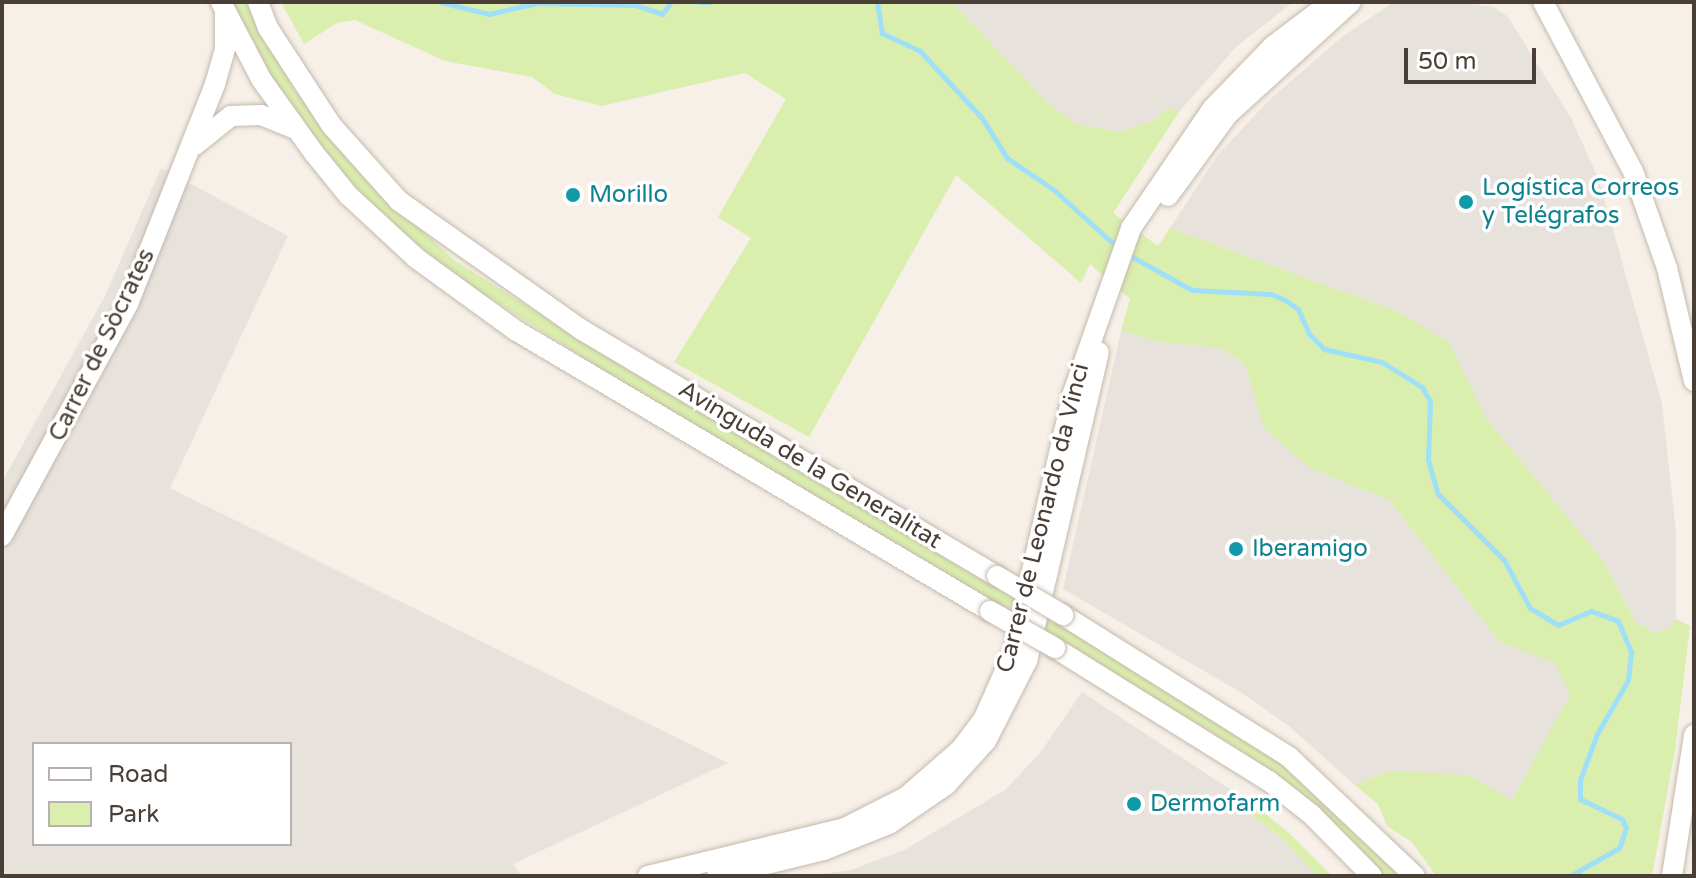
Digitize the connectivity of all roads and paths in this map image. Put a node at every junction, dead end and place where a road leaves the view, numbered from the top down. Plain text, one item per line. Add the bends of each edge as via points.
1 (258, 2) edge
2 (1331, 2) edge
3 (1351, 2) edge
4 (1543, 2) edge
5 (223, 8) edge
6 (297, 130) junction
7 (192, 148) junction
8 (1137, 232) junction
9 (1111, 292) junction
10 (1694, 381) edge
11 (2, 536) edge
12 (1694, 735) edge
13 (648, 876) edge
14 (717, 876) edge
15 (1372, 876) edge
16 (1415, 876) edge
17 (1672, 876) edge

1 - 16 street, Avinguda de la Generalitat, bridge via 268,28 332,126 399,201 582,330 1063,615 1289,757
2 - 8 street via 1273,46 1213,108
3 - 8 street via 1228,114
4 - 10 street via 1633,171 1672,283
5 - 6 street, Avinguda de la Generalitat via 261,79
5 - 7 street, Carrer de Sòcrates via 221,65
6 - 7 street, Carrer de Sòcrates via 261,115 231,116
6 - 15 street, Avinguda de la Generalitat, bridge via 376,223 515,330 1055,648 1269,781 1311,814
7 - 11 street, Carrer de Sòcrates via 115,330
8 - 9 street, Carrer de Leonardo da Vinci
9 - 13 street, Carrer de Leonardo da Vinci via 1073,393 1013,653 984,718 961,749 906,797 845,828
9 - 14 street, Carrer de Leonardo da Vinci via 1027,661 986,741 946,785 889,824 824,850
12 - 17 street

